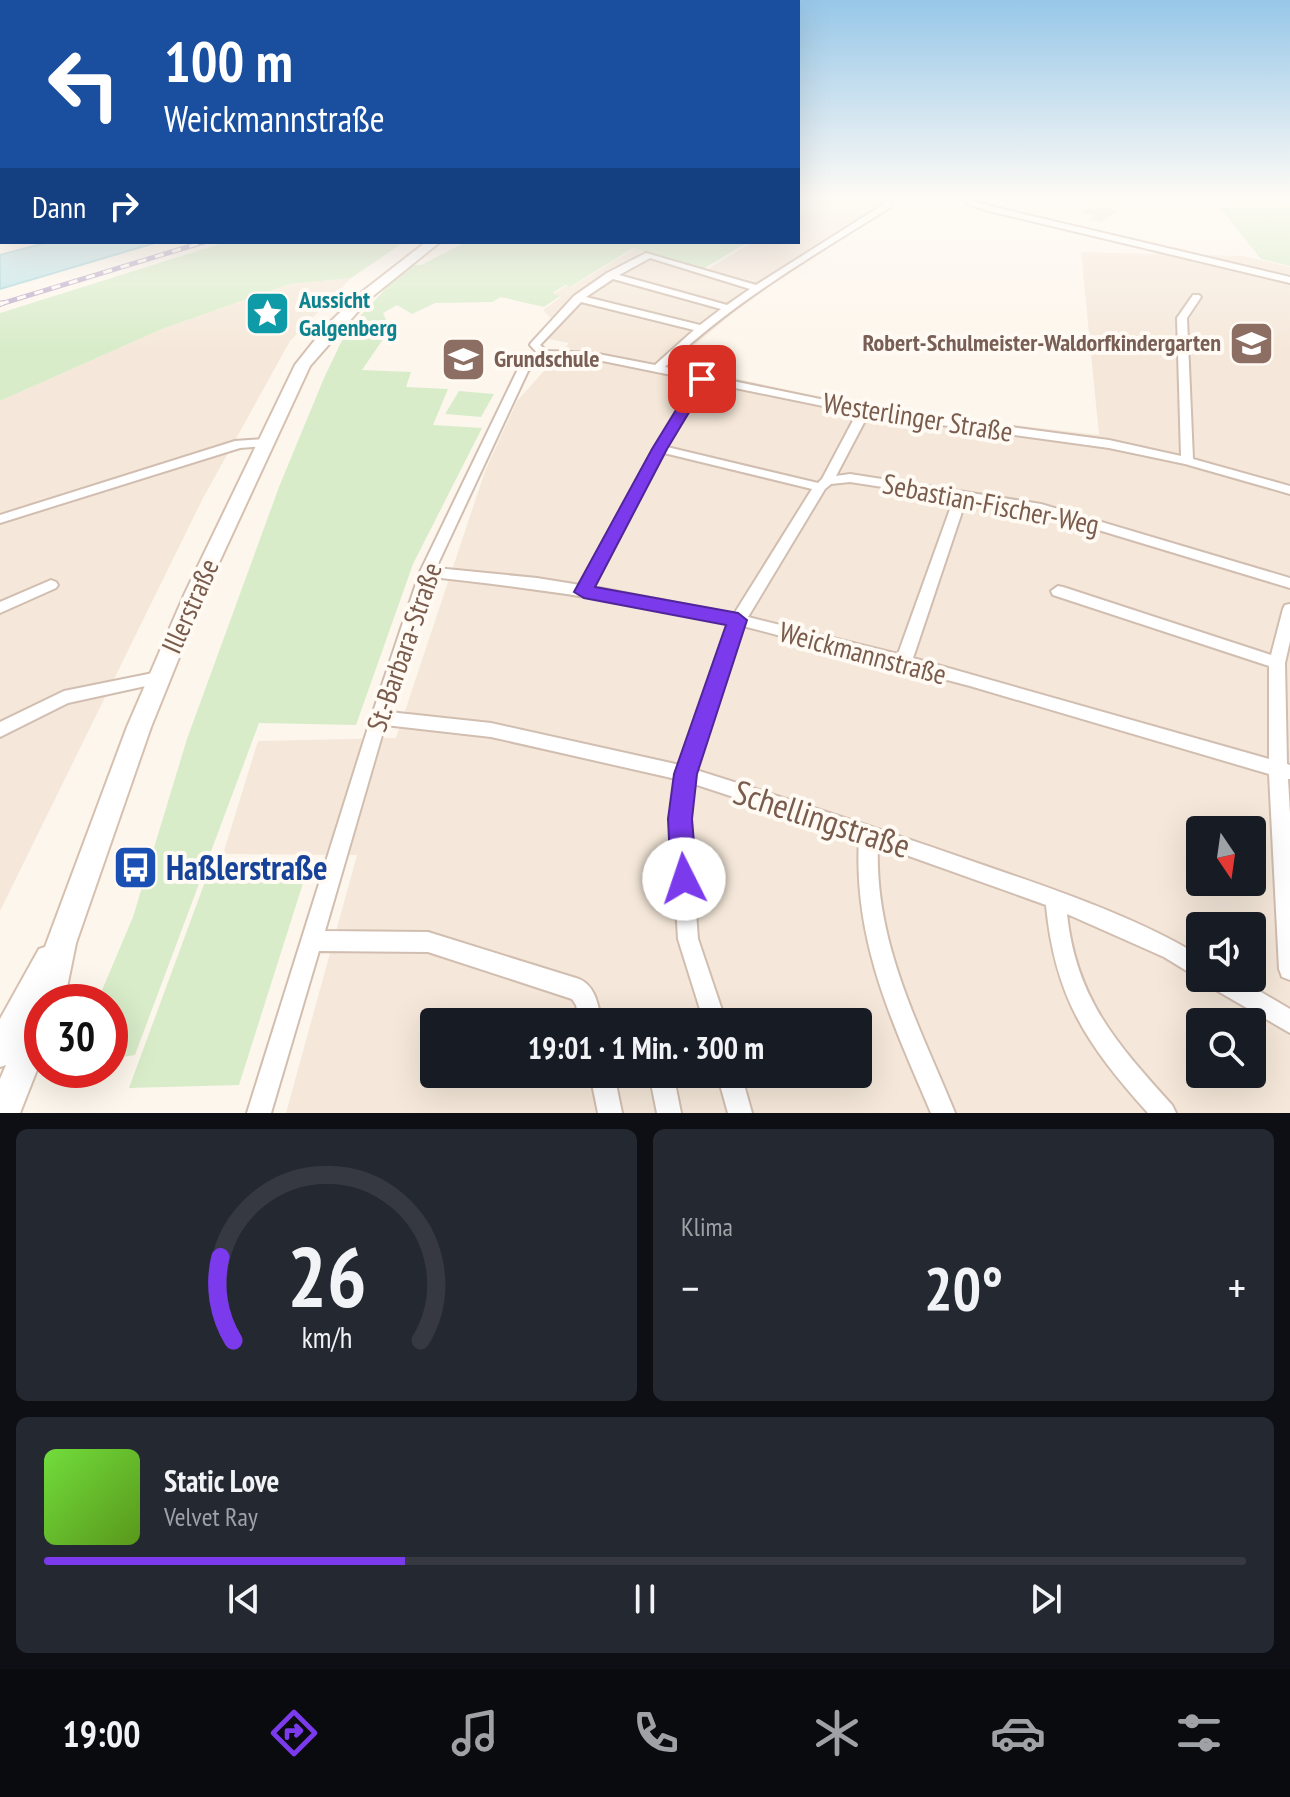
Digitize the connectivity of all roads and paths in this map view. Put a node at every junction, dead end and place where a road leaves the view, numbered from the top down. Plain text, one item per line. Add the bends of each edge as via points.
1 (414, 247) edge
2 (427, 247) edge
3 (822, 247) edge
4 (1151, 247) edge
5 (610, 275) junction
6 (1290, 280) edge
7 (757, 288) junction
8 (365, 293) junction
9 (1196, 297) dead end
10 (577, 298) junction
11 (729, 308) junction
12 (702, 329) junction
13 (545, 356) junction
14 (657, 369) junction
15 (702, 379) junction
16 (864, 411) junction
17 (264, 443) junction
18 (660, 449) junction
19 (1187, 461) junction
20 (824, 484) junction
21 (1290, 490) edge
22 (961, 496) junction
23 (0, 519) edge
24 (427, 572) junction
25 (1290, 583) edge
26 (51, 585) dead end
27 (1058, 591) dead end
28 (584, 592) junction
29 (0, 608) edge
30 (1290, 609) edge
31 (738, 620) junction
32 (903, 663) junction
33 (1277, 663) junction
34 (158, 678) junction
35 (379, 718) junction
36 (0, 730) edge
37 (1284, 770) edge
38 (686, 774) junction
39 (869, 833) junction
40 (1055, 899) junction
41 (310, 941) junction
42 (61, 943) junction
43 (1186, 959) edge
44 (1290, 969) edge
45 (52, 984) edge
46 (1240, 992) edge
47 (588, 1008) edge
48 (710, 1008) edge
49 (1290, 1022) edge
50 (0, 1051) edge
51 (24, 1061) edge
52 (605, 1088) edge
53 (664, 1088) edge
54 (733, 1088) edge
55 (3, 1113) edge
56 (259, 1113) edge
57 (610, 1113) edge
58 (669, 1113) edge
59 (740, 1113) edge
60 (943, 1113) edge
61 (1164, 1113) edge

1 - 8 main road, Illerstraße
2 - 8 main road, Illerstraße
3 - 7 street
4 - 6 street
5 - 7 street via 649,255
5 - 10 street
5 - 11 street
7 - 11 street
8 - 17 main road, Illerstraße via 303,365
9 - 19 street via 1182,318
10 - 12 street
10 - 13 street via 535,345
11 - 12 street
12 - 14 street
13 - 14 street, Westerlinger Straße via 593,356
13 - 24 street, St.-Barbara-Straße via 523,369
14 - 15 street, Westerlinger Straße
15 - 16 street, Westerlinger Straße
15 - 18 street
16 - 19 street, Westerlinger Straße via 1109,444
16 - 20 street
17 - 23 street via 239,444
17 - 34 main road, Illerstraße
18 - 20 street, Sebastian-Fischer-Weg
18 - 28 street
19 - 21 street, Westerlinger Straße
20 - 22 street, Sebastian-Fischer-Weg via 850,478
20 - 31 street
22 - 25 street, Sebastian-Fischer-Weg via 1084,519
22 - 32 street
24 - 28 street, Weickmannstraße
24 - 35 street, St.-Barbara-Straße
26 - 29 street
27 - 33 street
28 - 31 street, Weickmannstraße
30 - 33 street
31 - 32 street, Weickmannstraße
31 - 38 street
32 - 37 street, Weickmannstraße
33 - 37 street
34 - 36 street via 64,697
34 - 42 main road, Illerstraße
35 - 38 street, Schellingstraße via 491,730
35 - 41 street, St.-Barbara-Straße
37 - 44 street
38 - 39 street, Schellingstraße
38 - 48 street via 680,819 688,939
39 - 40 street, Schellingstraße
39 - 60 street via 865,864 874,938
40 - 43 street, Schellingstraße
40 - 61 street via 1061,949 1077,999 1117,1061
41 - 47 street via 428,942 579,990
41 - 56 street, St.-Barbara-Straße
42 - 45 main road, Illerstraße
42 - 50 main road, Illerstraße
46 - 49 street
51 - 55 main road
52 - 57 street
53 - 58 street
54 - 59 street

